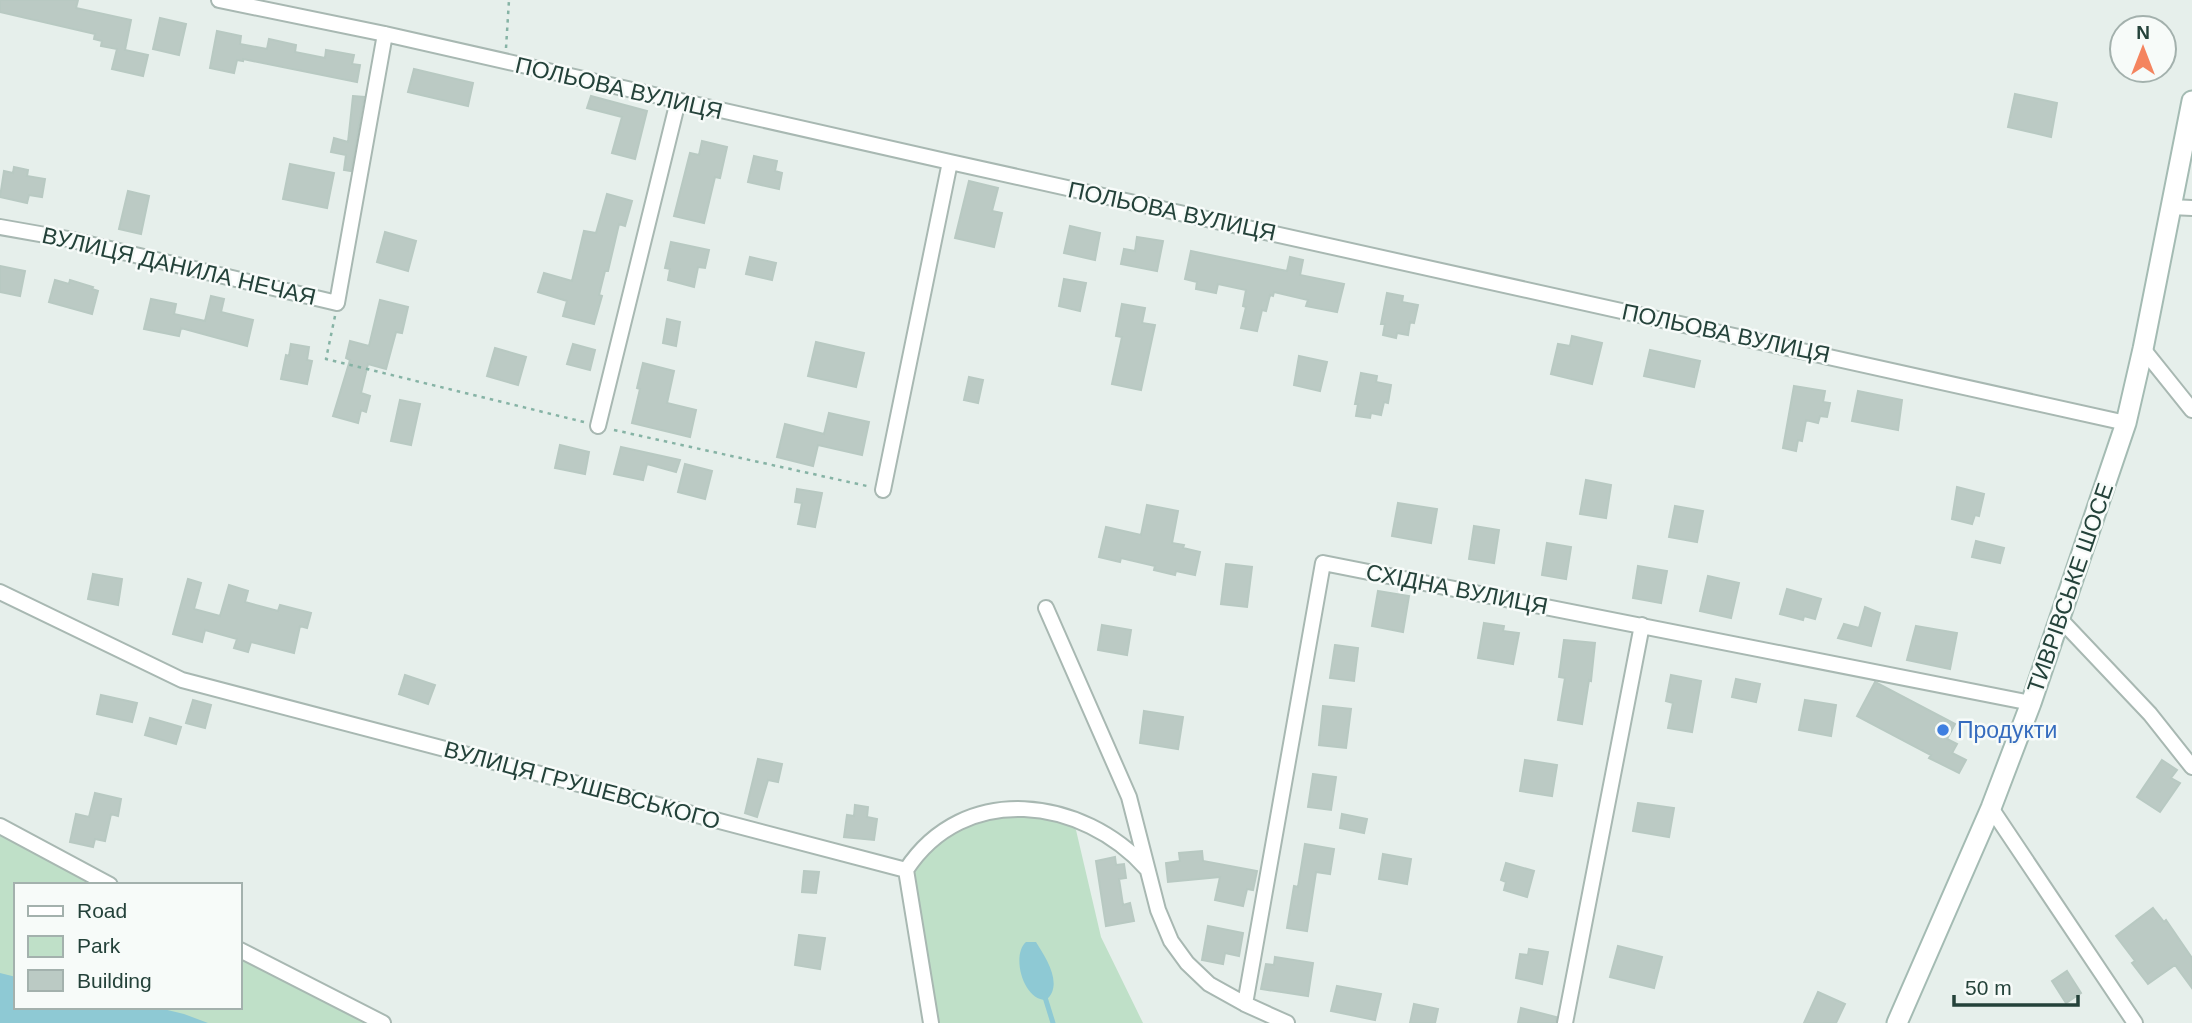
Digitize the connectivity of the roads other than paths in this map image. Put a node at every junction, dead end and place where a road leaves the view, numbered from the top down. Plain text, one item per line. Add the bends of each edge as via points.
1 (219, 0) edge
2 (385, 34) junction
3 (2192, 101) edge
4 (678, 102) junction
5 (950, 162) junction
6 (2171, 207) junction
7 (2192, 208) edge
8 (0, 227) edge
9 (2143, 349) junction
10 (2192, 410) edge
11 (2126, 423) junction
12 (598, 426) road end
13 (883, 490) road end
14 (0, 592) edge
15 (1046, 608) dead end
16 (2060, 619) junction
17 (1642, 625) junction
18 (2031, 703) junction
19 (2192, 767) edge
20 (1991, 807) junction
21 (0, 826) edge
22 (1147, 869) junction
23 (906, 870) junction
24 (106, 883) edge
25 (242, 951) edge
26 (1245, 1004) junction
27 (383, 1023) edge
28 (931, 1023) edge
29 (1287, 1023) edge
30 (1565, 1023) edge
31 (1897, 1023) edge
32 (2135, 1023) edge

1 - 2 street, ПОЛЬОВА ВУЛИЦЯ
2 - 4 street, ПОЛЬОВА ВУЛИЦЯ
2 - 8 street, ВУЛИЦЯ ДАНИЛА НЕЧАЯ via 337,303
3 - 6 main road, ТИВРІВСЬКЕ ШОСЕ
4 - 5 street, ПОЛЬОВА ВУЛИЦЯ
4 - 12 street
5 - 11 street, ПОЛЬОВА ВУЛИЦЯ
5 - 13 street
6 - 7 street
6 - 9 main road, ТИВРІВСЬКЕ ШОСЕ
9 - 10 street
9 - 11 main road, ТИВРІВСЬКЕ ШОСЕ
11 - 16 main road, ТИВРІВСЬКЕ ШОСЕ
14 - 23 street, ВУЛИЦЯ ГРУШЕВСЬКОГО via 182,680
15 - 22 street via 1129,797
16 - 18 main road, ТИВРІВСЬКЕ ШОСЕ
16 - 19 street via 2150,714
17 - 18 street, СХІДНА ВУЛИЦЯ
17 - 26 street, СХІДНА ВУЛИЦЯ via 1323,564
17 - 30 street
18 - 20 main road, ТИВРІВСЬКЕ ШОСЕ
20 - 31 main road, ТИВРІВСЬКЕ ШОСЕ
20 - 32 street
21 - 24 street
22 - 23 street via 1130,850 1088,824 1014,808 956,824 919,849
22 - 26 street via 1171,941 1209,984
23 - 28 street
25 - 27 street
26 - 29 street

